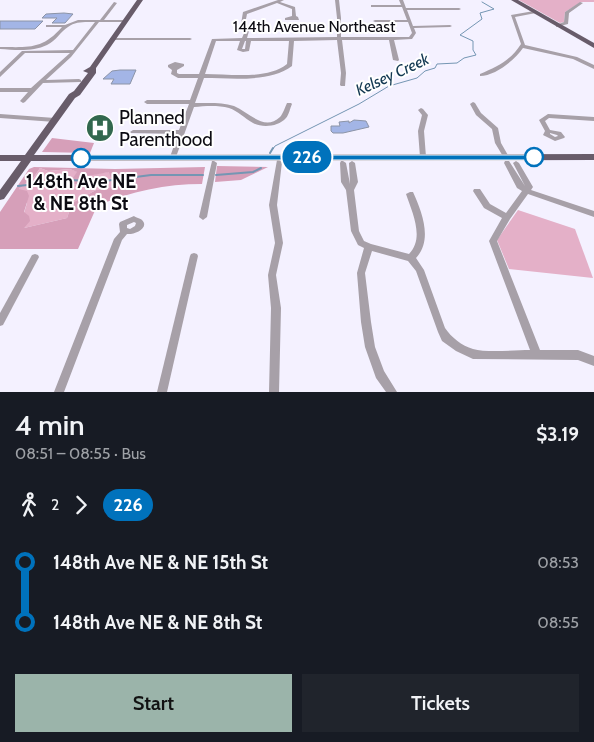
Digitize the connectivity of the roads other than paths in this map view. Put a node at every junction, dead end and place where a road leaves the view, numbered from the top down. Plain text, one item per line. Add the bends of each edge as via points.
1 (140, 0) edge
2 (337, 0) edge
3 (401, 0) edge
4 (514, 0) edge
5 (280, 1) edge
6 (115, 3) dead end
7 (581, 3) dead end
8 (372, 6) dead end
9 (404, 7) junction
10 (459, 9) dead end
11 (534, 12) junction
12 (294, 17) dead end
13 (99, 21) junction
14 (125, 21) junction
15 (375, 21) dead end
16 (409, 21) junction
17 (48, 26) dead end
18 (66, 26) junction
19 (450, 26) dead end
20 (558, 26) junction
21 (412, 27) junction
22 (112, 39) junction
23 (190, 39) dead end
24 (246, 39) junction
25 (292, 39) junction
26 (340, 39) junction
27 (390, 39) junction
28 (523, 46) junction
29 (594, 46) edge
30 (0, 48) edge
31 (74, 51) junction
32 (396, 60) dead end
33 (594, 67) edge
34 (92, 68) junction
35 (175, 69) dead end
36 (482, 75) dead end
37 (0, 76) edge
38 (202, 76) junction
39 (79, 81) junction
40 (44, 82) junction
41 (344, 85) dead end
42 (0, 90) edge
43 (32, 90) junction
44 (72, 96) junction
45 (23, 101) dead end
46 (147, 102) dead end
47 (192, 104) junction
48 (289, 104) dead end
49 (473, 104) dead end
50 (421, 110) dead end
51 (0, 116) edge
52 (594, 119) edge
53 (55, 120) junction
54 (548, 131) dead end
55 (133, 132) dead end
56 (182, 132) junction
57 (173, 157) junction
58 (0, 158) edge
59 (150, 158) junction
60 (594, 158) edge
61 (430, 159) junction
62 (25, 160) junction
63 (344, 161) junction
64 (510, 161) junction
65 (279, 162) junction
66 (214, 163) junction
67 (594, 163) edge
68 (0, 164) edge
69 (126, 164) junction
70 (478, 191) dead end
71 (527, 191) junction
72 (410, 194) dead end
73 (0, 197) edge
74 (594, 214) edge
75 (507, 216) junction
76 (203, 217) dead end
77 (125, 231) dead end
78 (369, 247) junction
79 (194, 256) dead end
80 (35, 257) dead end
81 (411, 258) junction
82 (0, 322) edge
83 (537, 355) junction
84 (594, 360) edge
85 (59, 392) edge
86 (162, 392) edge
87 (274, 392) edge
88 (392, 392) edge

1 - 14 main road
2 - 26 street
3 - 9 street
4 - 11 main road
5 - 12 street via 294,8
5 - 24 street via 245,14 242,21 247,28
6 - 13 street
7 - 20 street via 567,14 566,23
8 - 9 street
9 - 10 street
9 - 16 street
11 - 20 main road
11 - 28 street via 513,16
13 - 14 street
13 - 18 street via 76,21
13 - 31 street
14 - 22 main road
15 - 16 street
16 - 21 street
17 - 18 street
18 - 30 street via 54,41 45,45
19 - 21 street
20 - 29 main road
21 - 27 street, 144th Avenue Northeast via 413,36
22 - 23 street
22 - 34 main road
24 - 25 street, 144th Avenue Northeast
24 - 38 street, 144th Avenue Northeast via 214,40
25 - 26 street, 144th Avenue Northeast
25 - 38 street via 291,62 284,72 265,76
26 - 27 street, 144th Avenue Northeast
26 - 41 street
27 - 32 street
28 - 33 street via 581,60
28 - 36 street via 510,62
31 - 37 street via 22,53
31 - 40 street via 47,75
34 - 39 main road
34 - 44 main road via 79,91
35 - 38 street via 176,75
38 - 47 street
39 - 40 street
39 - 44 main road
40 - 43 street
42 - 43 street
43 - 45 street
44 - 53 main road
46 - 47 street
47 - 48 street via 232,107 252,122 264,124 284,117
47 - 56 street
49 - 64 street via 478,114 495,128 498,144
50 - 61 street via 425,115 421,131
51 - 53 street
52 - 54 street via 546,117 542,122
53 - 62 main road
55 - 56 street
56 - 57 street
57 - 59 main road
57 - 63 main road
58 - 62 main road
59 - 62 main road
59 - 69 main road via 126,160 123,162
60 - 64 main road
61 - 63 main road
61 - 64 main road
61 - 64 main road via 456,160 454,157
62 - 68 main road
62 - 69 main road
62 - 73 main road
63 - 65 main road
63 - 78 street via 345,182 350,190 358,238
64 - 67 main road
64 - 71 street via 520,186
65 - 66 main road
65 - 87 street via 272,205 279,243 272,275 276,308
66 - 69 main road
66 - 76 street
70 - 75 street via 487,206
71 - 74 street
71 - 75 street
72 - 81 street via 421,240 420,248
75 - 83 street via 493,241
77 - 85 street via 118,238
78 - 81 street
78 - 88 street via 361,273 366,322 380,374
79 - 86 street
80 - 82 street
81 - 83 street via 420,270 446,338 473,354
83 - 84 street via 578,356

